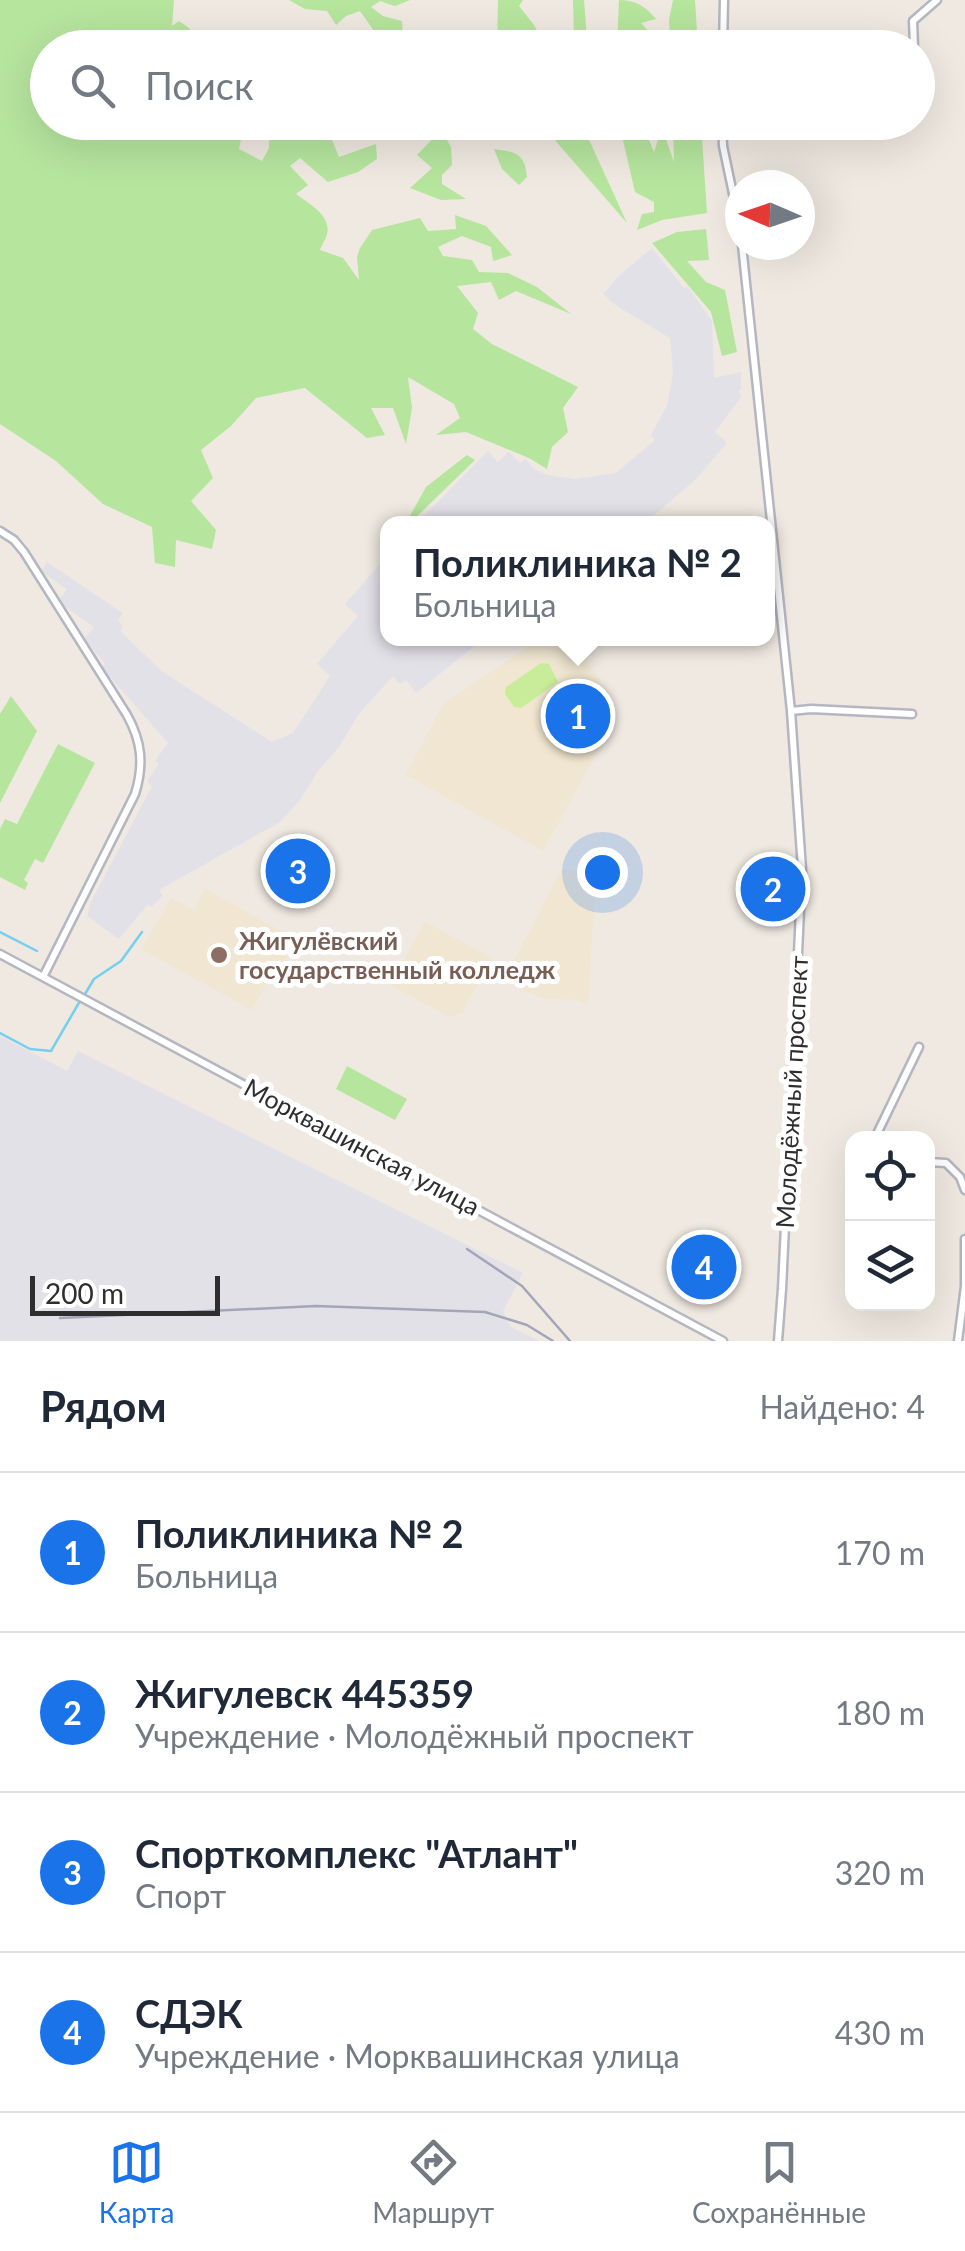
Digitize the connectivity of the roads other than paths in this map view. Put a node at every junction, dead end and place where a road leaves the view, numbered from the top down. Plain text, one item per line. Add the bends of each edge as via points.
1 (724, 0) edge
2 (936, 0) edge
3 (723, 30) edge
4 (913, 30) edge
5 (724, 140) edge
6 (729, 170) edge
7 (744, 260) edge
8 (770, 516) edge
9 (0, 531) edge
10 (775, 565) edge
11 (790, 710) junction
12 (912, 714) dead end
13 (0, 954) edge
14 (43, 977) junction
15 (919, 1048) dead end
16 (878, 1131) edge
17 (935, 1162) edge
18 (965, 1190) edge
19 (965, 1238) edge
20 (723, 1341) edge
21 (778, 1341) edge
22 (958, 1341) edge

1 - 3 street
2 - 4 street via 912,21
5 - 6 street
7 - 8 street, Молодёжный проспект
9 - 14 street via 24,552 136,730 142,754 135,794
10 - 11 street, Молодёжный проспект
11 - 12 street
11 - 21 street, Молодёжный проспект via 803,884
13 - 14 street, Морквашинская улица
14 - 20 street, Морквашинская улица
15 - 16 street
17 - 18 street via 946,1162
19 - 22 street

